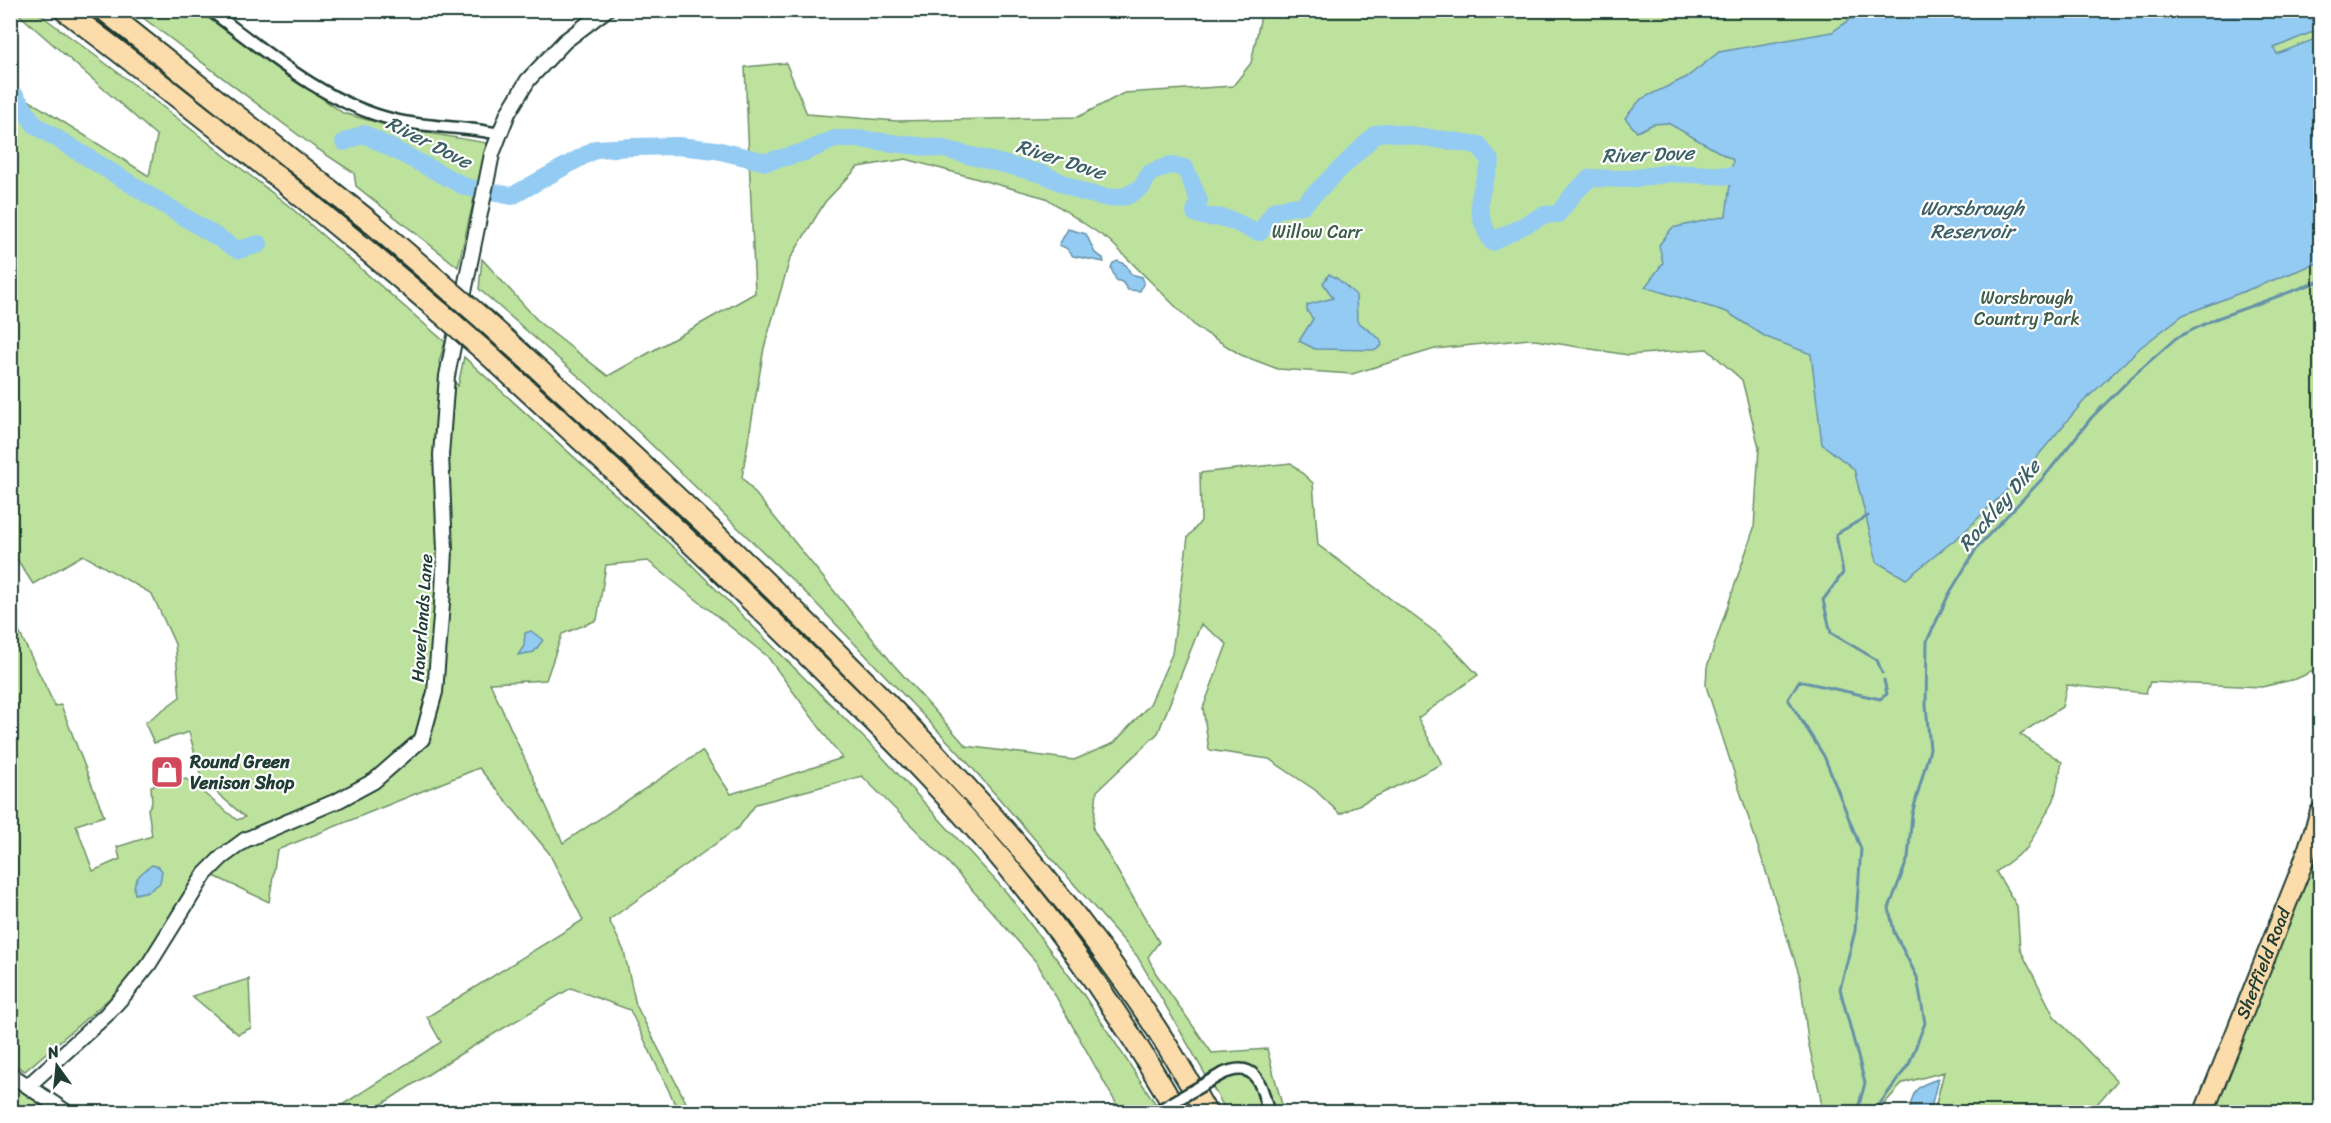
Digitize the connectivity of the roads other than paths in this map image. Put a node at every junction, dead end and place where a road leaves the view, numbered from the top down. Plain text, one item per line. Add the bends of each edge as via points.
1 (64, 10) edge
2 (104, 10) edge
3 (210, 10) edge
4 (606, 10) edge
5 (499, 134) junction
6 (2320, 812) edge
7 (10, 1074) edge
8 (28, 1086) junction
9 (66, 1113) edge
10 (1156, 1113) edge
11 (1178, 1113) edge
12 (1206, 1113) edge
13 (1268, 1113) edge
14 (2204, 1113) edge

1 - 11 highway, bridge via 173,93 441,313 732,583 872,720 1008,867 1066,940
2 - 12 highway, bridge via 364,218 483,319 764,580 887,703 1043,873 1116,969
3 - 5 street via 339,100 395,120
4 - 5 street, Haverlands Lane via 543,62 519,94
5 - 8 street, Haverlands Lane via 486,179 447,376 441,455 444,591 435,692 422,738 374,781 245,840 222,857 204,874 149,964 124,995
6 - 14 highway, Sheffield Road
7 - 8 street
8 - 9 street
10 - 13 street, bridge via 1235,1069 1253,1073 1260,1083

